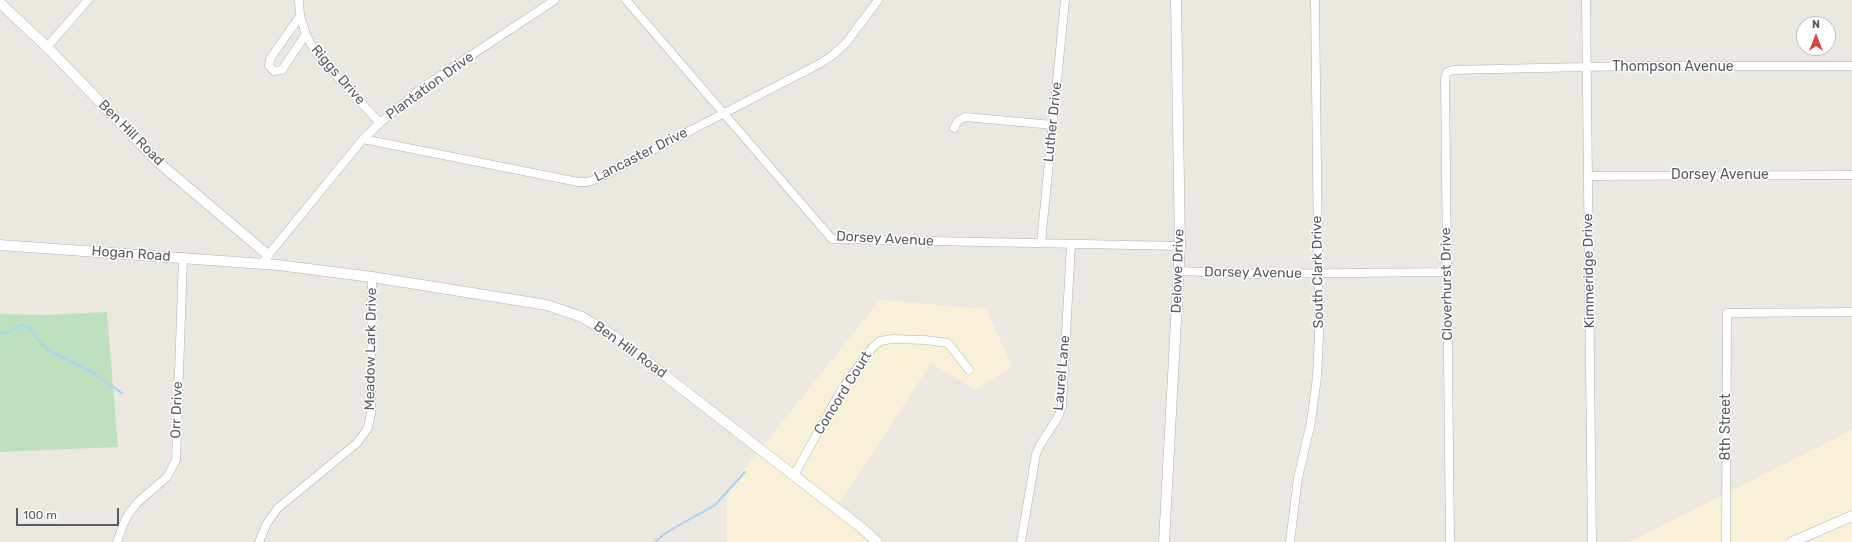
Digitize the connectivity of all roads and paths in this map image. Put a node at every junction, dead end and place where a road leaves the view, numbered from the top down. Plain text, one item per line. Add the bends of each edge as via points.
1 (88, 0) edge
2 (299, 0) edge
3 (555, 0) edge
4 (626, 0) edge
5 (878, 0) edge
6 (1065, 0) edge
7 (1176, 0) edge
8 (1315, 0) edge
9 (1586, 0) edge
10 (0, 3) edge
11 (300, 16) junction
12 (306, 34) junction
13 (47, 47) junction
14 (1852, 66) edge
15 (1586, 67) junction
16 (1493, 69) joint
17 (724, 113) junction
18 (380, 123) junction
19 (1053, 125) junction
20 (954, 128) dead end
21 (363, 139) junction
22 (1852, 175) edge
23 (1588, 176) junction
24 (1041, 244) junction
25 (1070, 244) junction
26 (0, 245) edge
27 (1180, 246) junction
28 (268, 255) junction
29 (182, 258) junction
30 (261, 264) junction
31 (1179, 271) junction
32 (1447, 272) junction
33 (1318, 274) junction
34 (372, 277) junction
35 (1852, 312) edge
36 (969, 370) dead end
37 (794, 475) junction
38 (1852, 516) edge
39 (118, 542) edge
40 (259, 542) edge
41 (877, 542) edge
42 (1021, 542) edge
43 (1164, 542) edge
44 (1290, 542) edge
45 (1450, 542) edge
46 (1592, 542) edge
47 (1726, 542) edge
48 (1792, 542) edge

1 - 13 street
2 - 11 street, Riggs Drive
3 - 18 street, Plantation Drive via 423,87
4 - 17 street, Dorsey Avenue
5 - 17 street, Lancaster Drive via 833,56
6 - 19 street, Luther Drive
7 - 27 street, Delowe Drive
8 - 33 street, South Clark Drive
9 - 15 street, Kimmeridge Drive
10 - 13 street, Ben Hill Road
11 - 12 street, Riggs Drive
11 - 12 street via 270,59 269,66 274,71 282,70
12 - 18 street, Riggs Drive via 320,58
13 - 28 street, Ben Hill Road via 158,162
14 - 15 street, Thompson Avenue
15 - 16 street, Thompson Avenue
15 - 23 street, Kimmeridge Drive
16 - 32 street, Cloverhurst Drive via 1453,70 1448,72 1445,78
17 - 21 street, Lancaster Drive via 588,182
17 - 24 street, Dorsey Avenue via 832,239
18 - 21 street, Plantation Drive
19 - 20 street via 965,117 958,120
19 - 24 street, Luther Drive
21 - 28 street, Plantation Drive
22 - 23 street, Dorsey Avenue
23 - 46 street, Kimmeridge Drive
24 - 25 street, Dorsey Avenue
25 - 27 street, Dorsey Avenue
25 - 42 street, Laurel Lane via 1062,406 1036,454
26 - 29 street, Hogan Road
27 - 31 street, Delowe Drive
28 - 30 street, Plantation Drive
29 - 30 street, Hogan Road
29 - 39 street, Orr Drive via 176,460 167,477 129,513 122,525
30 - 34 street, Ben Hill Road
31 - 33 street, Dorsey Avenue
31 - 43 street, Delowe Drive
32 - 33 street, Dorsey Avenue
32 - 45 street, Cloverhurst Drive
33 - 44 street, South Clark Drive via 1319,336 1316,377
34 - 37 street, Ben Hill Road via 547,305 582,317 614,336
34 - 40 street, Meadow Lark Drive via 371,413 368,428 357,443 278,508 267,523
35 - 47 street, 8th Street via 1727,313
36 - 37 street, Concord Court via 948,342 899,339 880,341 842,389
37 - 41 street, Ben Hill Road
38 - 48 street

